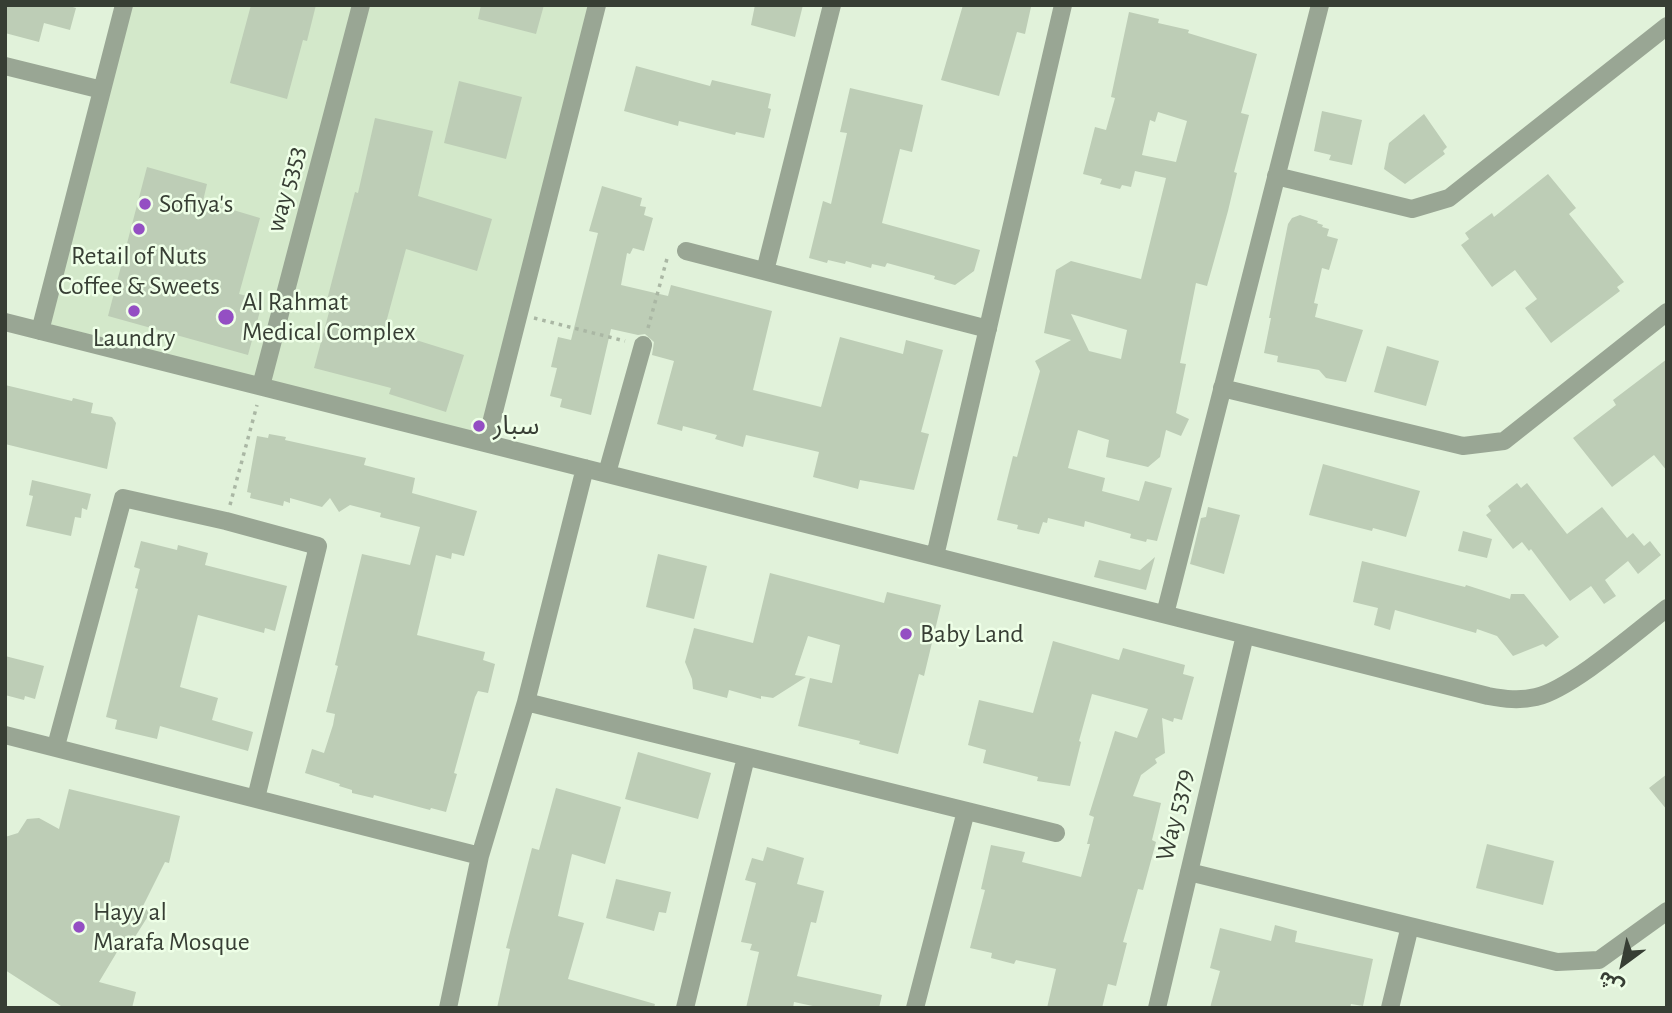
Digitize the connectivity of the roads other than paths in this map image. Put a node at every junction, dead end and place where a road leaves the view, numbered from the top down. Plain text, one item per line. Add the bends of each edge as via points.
1 (124, 5) edge
2 (361, 5) edge
3 (597, 5) edge
4 (832, 5) edge
5 (1063, 5) edge
6 (1320, 5) edge
7 (1667, 26) edge
8 (5, 65) edge
9 (102, 90) junction
10 (1276, 176) junction
11 (685, 251) road end
12 (765, 271) junction
13 (1667, 312) edge
14 (5, 322) edge
15 (988, 329) junction
16 (40, 331) junction
17 (643, 345) road end
18 (261, 386) junction
19 (1222, 388) junction
20 (486, 443) junction
21 (585, 468) junction
22 (607, 473) junction
23 (935, 556) junction
24 (1667, 608) edge
25 (1165, 614) junction
26 (1245, 635) junction
27 (526, 702) junction
28 (10, 736) edge
29 (56, 746) junction
30 (5, 754) edge
31 (746, 757) junction
32 (256, 798) junction
33 (966, 811) junction
34 (1056, 834) dead end
35 (480, 856) junction
36 (1189, 872) junction
37 (1667, 911) edge
38 (1410, 926) junction
39 (447, 1008) edge
40 (685, 1008) edge
41 (915, 1008) edge
42 (1157, 1008) edge
43 (1390, 1008) edge

1 - 9 street
2 - 18 street, way 5353
3 - 20 street
4 - 12 street
5 - 15 street
6 - 10 street
7 - 10 street via 1449,198 1412,209
8 - 9 street
9 - 16 street
10 - 19 street
11 - 12 street
12 - 15 street
13 - 19 street via 1504,441 1463,446
14 - 16 street
15 - 23 street
16 - 18 street
17 - 22 street
18 - 20 street
19 - 25 street
20 - 21 street
21 - 22 street
21 - 27 street
22 - 23 street
23 - 25 street
24 - 26 street via 1565,683 1539,696 1513,700
25 - 26 street
26 - 36 street, Way 5379
27 - 31 street
27 - 35 street
28 - 29 street
28 - 30 street
29 - 32 street
29 - 32 street via 123,498 226,521 318,546
31 - 33 street
31 - 40 street
32 - 35 street
33 - 34 street
33 - 41 street
35 - 39 street
36 - 38 street
36 - 42 street, Way 5379
37 - 38 street via 1599,960 1557,962
38 - 43 street

